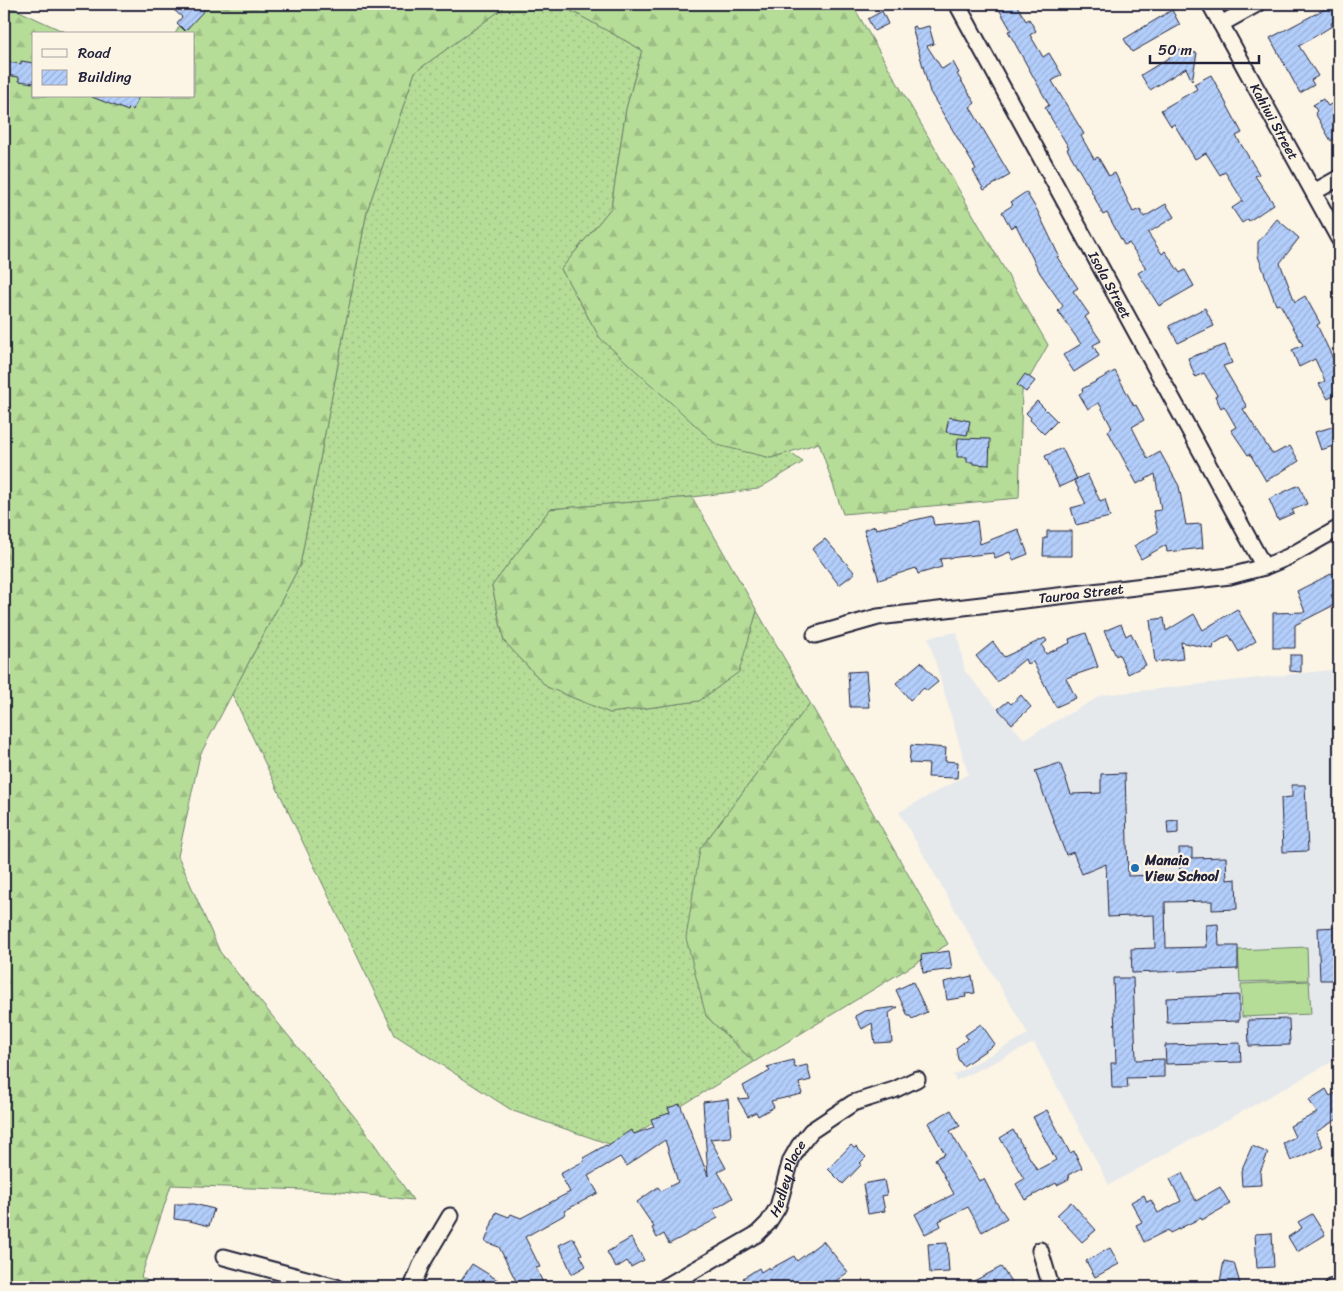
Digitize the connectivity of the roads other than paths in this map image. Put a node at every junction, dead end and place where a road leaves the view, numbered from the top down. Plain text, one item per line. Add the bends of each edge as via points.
1 (957, 4) edge
2 (1210, 4) edge
3 (1257, 4) edge
4 (1221, 24) junction
5 (1339, 178) edge
6 (1314, 192) junction
7 (1339, 240) edge
8 (1339, 528) edge
9 (1264, 567) junction
10 (816, 635) dead end
11 (917, 1078) dead end
12 (450, 1216) dead end
13 (1040, 1250) dead end
14 (224, 1257) dead end
15 (1339, 1284) edge
16 (336, 1287) edge
17 (412, 1287) edge
18 (665, 1287) edge
19 (1051, 1287) edge
20 (1333, 1287) edge

1 - 9 street, Isola Street
2 - 4 street, Kahiwi Street
3 - 4 street
4 - 6 street, Kahiwi Street
5 - 6 street
6 - 7 street, Kahiwi Street
8 - 9 street, Tauroa Street
9 - 10 street, Tauroa Street via 1230,576 878,617
11 - 18 street, Hedley Place via 894,1090 854,1103 811,1131 791,1160 778,1207 768,1223 757,1234
12 - 17 street
13 - 19 street
14 - 16 street
15 - 20 street

